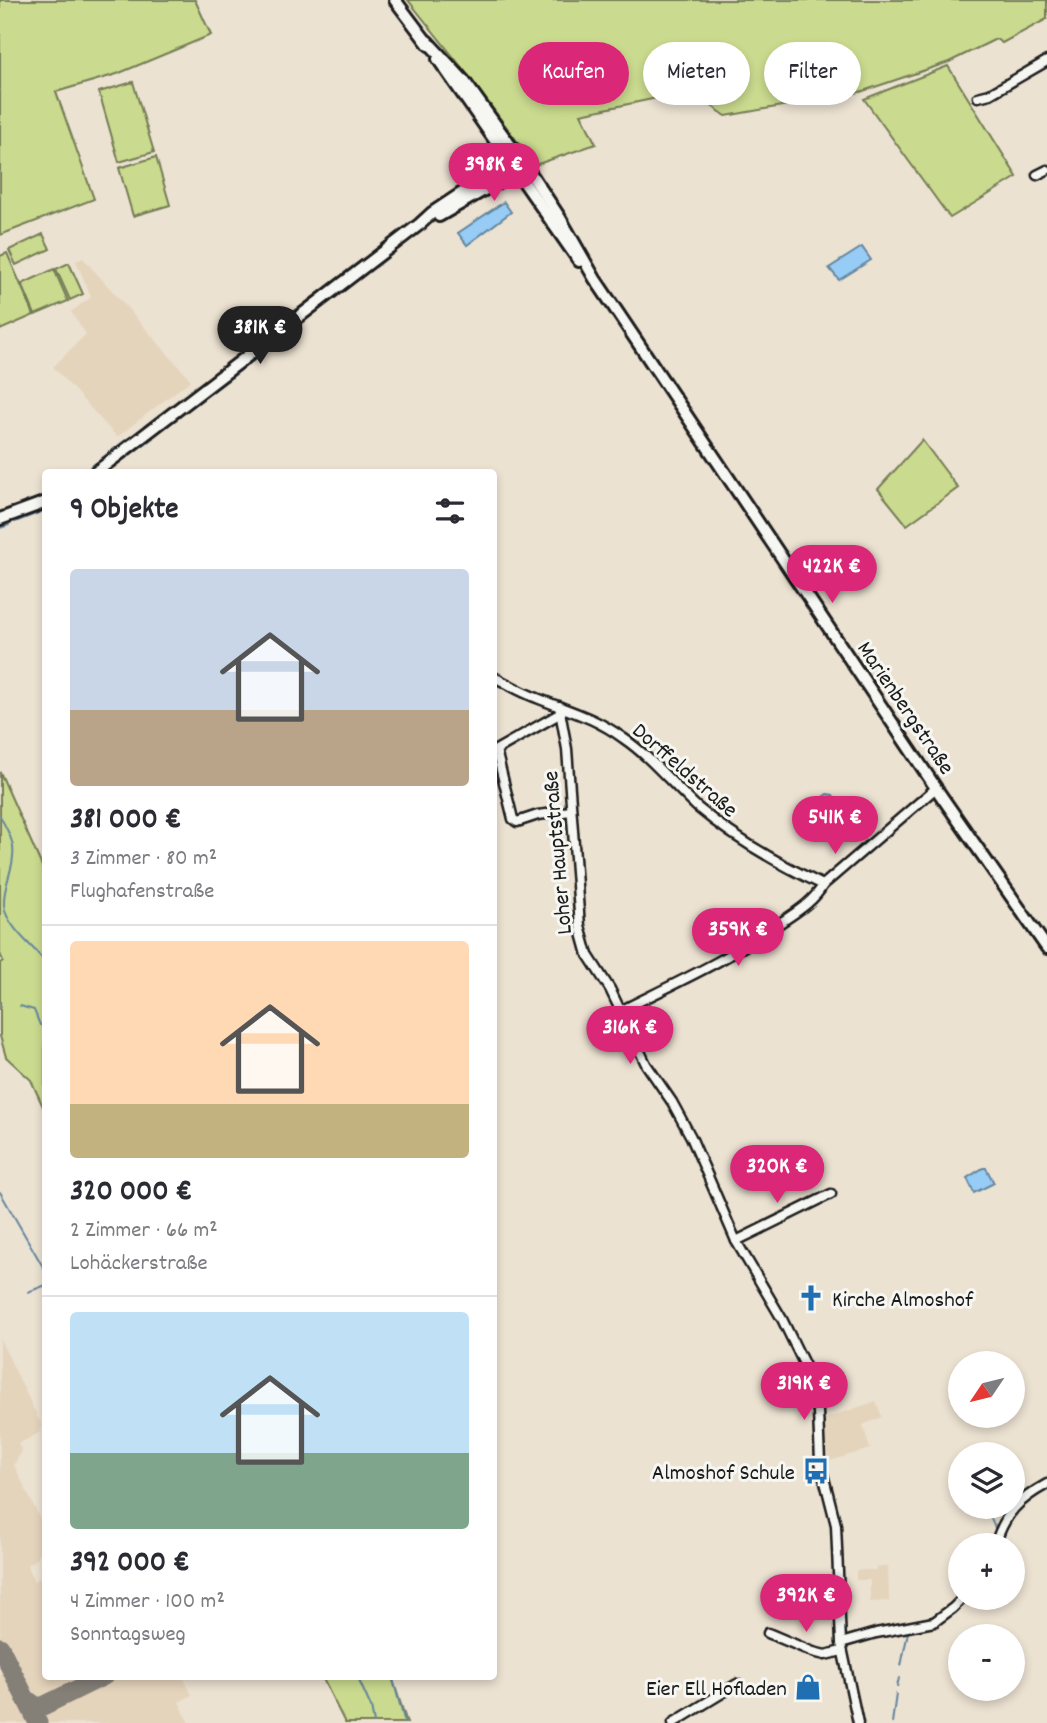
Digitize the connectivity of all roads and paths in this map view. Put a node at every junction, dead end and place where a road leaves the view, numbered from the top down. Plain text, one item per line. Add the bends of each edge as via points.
1 (395, 0) edge
2 (1047, 61) edge
3 (978, 97) dead end
4 (516, 164) junction
5 (1047, 170) edge
6 (1037, 175) dead end
7 (100, 469) edge
8 (42, 503) edge
9 (0, 519) edge
10 (497, 678) edge
11 (560, 710) junction
12 (497, 749) edge
13 (497, 754) edge
14 (936, 788) junction
15 (571, 811) junction
16 (823, 885) junction
17 (1047, 948) edge
18 (620, 1011) junction
19 (831, 1194) dead end
20 (736, 1241) junction
21 (1047, 1484) edge
22 (1000, 1533) edge
23 (950, 1610) edge
24 (768, 1633) dead end
25 (841, 1647) junction
26 (737, 1684) dead end
27 (673, 1723) edge
28 (858, 1723) edge

1 - 4 main road, Marienbergstraße
2 - 3 street
4 - 7 main road via 432,213
4 - 14 main road, Marienbergstraße
5 - 6 street
8 - 9 main road
10 - 11 street, Dorffeldstraße
11 - 12 street
11 - 15 street, Loher Hauptstraße
11 - 16 street, Dorffeldstraße via 599,722 732,834
13 - 15 street via 513,819 517,822
14 - 16 street
14 - 17 main road, Marienbergstraße
15 - 18 street, Loher Hauptstraße via 583,942
16 - 18 street via 809,902 736,954
18 - 20 street, Loher Hauptstraße via 691,1137
19 - 20 street
20 - 25 street, Loher Hauptstraße via 812,1380 820,1462 836,1525
21 - 22 street via 1027,1494 1011,1510
23 - 25 street via 934,1622 876,1633
24 - 25 street via 825,1655
25 - 28 street, Loher Hauptstraße
26 - 27 street

